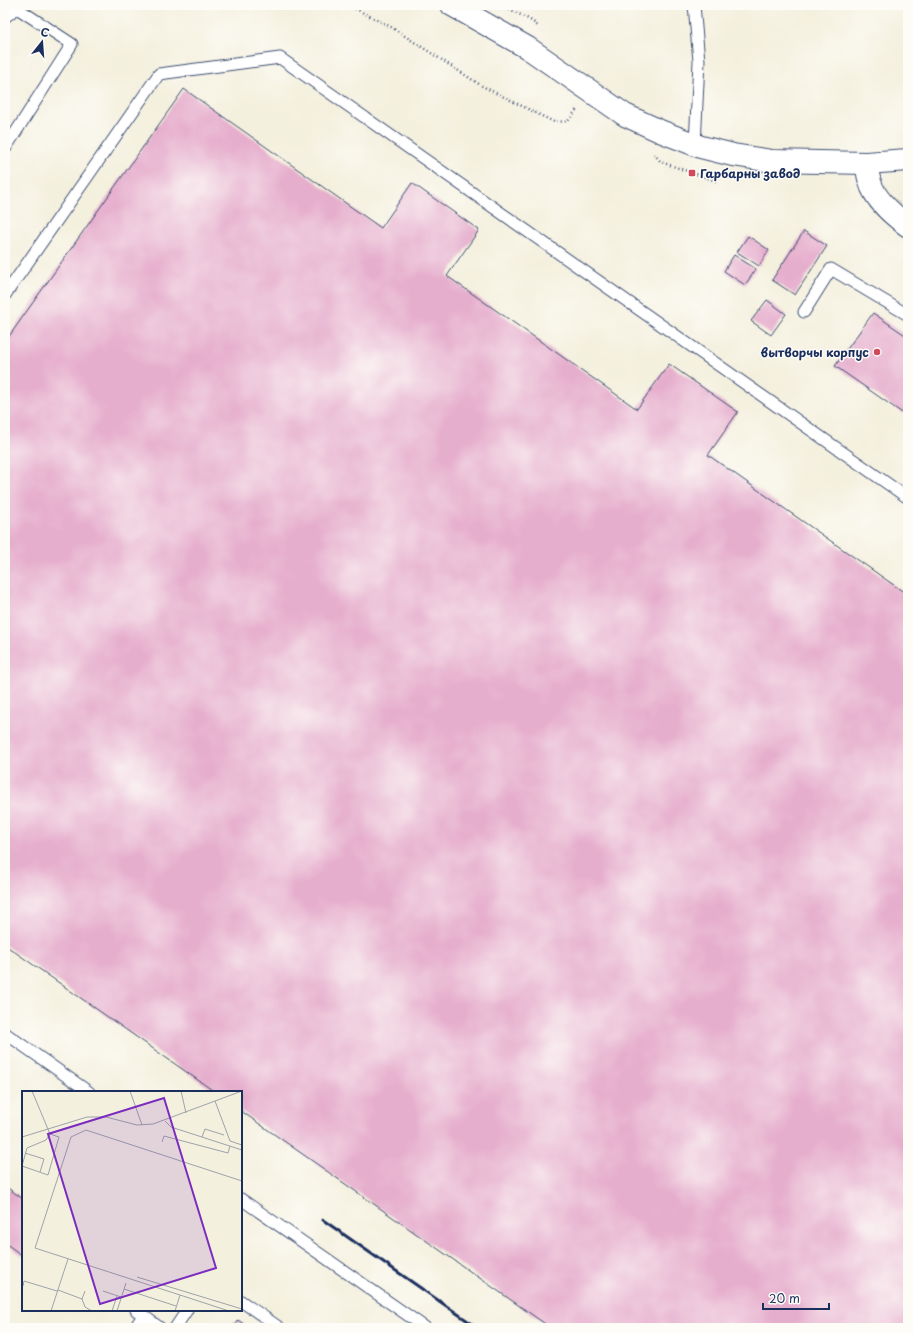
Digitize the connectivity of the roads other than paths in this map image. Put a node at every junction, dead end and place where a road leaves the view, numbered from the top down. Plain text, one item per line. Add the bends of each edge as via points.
1 (452, 5) edge
2 (694, 5) edge
3 (16, 7) edge
4 (5, 17) edge
5 (695, 145) junction
6 (5, 150) edge
7 (908, 160) edge
8 (866, 163) junction
9 (908, 226) edge
10 (5, 295) edge
11 (804, 312) dead end
12 (908, 314) edge
13 (908, 498) edge
14 (5, 1033) edge
15 (88, 1091) edge
16 (242, 1199) edge
17 (242, 1302) edge
18 (186, 1311) edge
19 (139, 1313) edge
20 (135, 1328) edge
21 (160, 1328) edge
22 (174, 1328) edge
23 (280, 1328) edge
24 (426, 1328) edge

1 - 5 street via 528,48 625,115
2 - 5 lane via 699,61
3 - 4 lane
3 - 6 lane via 72,44
5 - 8 street via 772,161
7 - 8 street
8 - 9 street via 870,183 879,200
10 - 13 lane via 159,74 280,58
11 - 12 lane via 831,269
14 - 15 lane
16 - 24 lane
17 - 23 lane
18 - 22 lane
19 - 20 lane
19 - 21 lane

